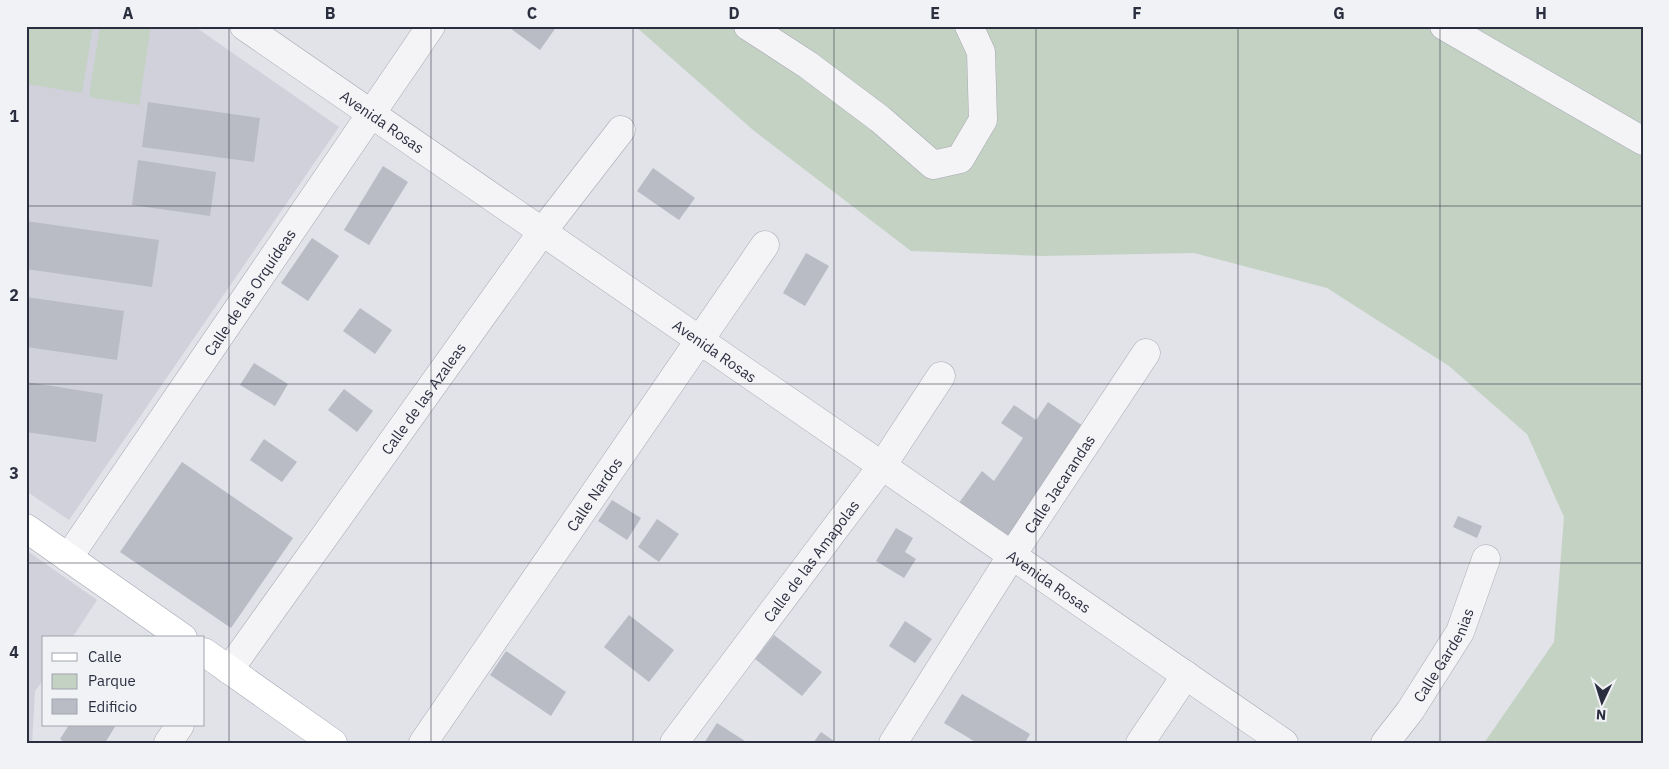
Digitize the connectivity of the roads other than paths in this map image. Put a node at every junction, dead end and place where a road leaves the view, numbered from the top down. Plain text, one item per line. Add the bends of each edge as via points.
1 (244, 26) edge
2 (431, 26) edge
3 (748, 26) edge
4 (970, 26) edge
5 (1444, 26) edge
6 (372, 114) junction
7 (620, 130) dead end
8 (1643, 141) edge
9 (542, 232) junction
10 (765, 245) dead end
11 (700, 340) junction
12 (1146, 353) dead end
13 (941, 376) dead end
14 (882, 466) junction
15 (26, 528) edge
16 (1012, 555) junction
17 (68, 558) junction
18 (1486, 559) dead end
19 (180, 636) edge
20 (205, 653) edge
21 (229, 670) junction
22 (1186, 675) junction
23 (179, 726) edge
24 (168, 743) edge
25 (333, 743) edge
26 (422, 743) edge
27 (674, 743) edge
28 (893, 743) edge
29 (1140, 743) edge
30 (1284, 743) edge
31 (1385, 743) edge

1 - 6 street, Avenida Rosas
2 - 6 street, Calle de las Orquídeas
3 - 4 street via 808,65 880,119 933,165 960,160 982,120 981,52
5 - 8 street
6 - 9 street, Avenida Rosas
6 - 17 street, Calle de las Orquídeas
7 - 9 street, Calle de las Azaleas
9 - 11 street, Avenida Rosas
9 - 21 street, Calle de las Azaleas
10 - 11 street, Calle Nardos
11 - 14 street, Avenida Rosas
11 - 26 street, Calle Nardos
12 - 16 street, Calle Jacarandas
13 - 14 street, Calle de las Amapolas
14 - 16 street, Avenida Rosas
14 - 27 street, Calle de las Amapolas
15 - 17 main road
16 - 22 street, Avenida Rosas
16 - 28 street, Calle Jacarandas
17 - 19 main road
18 - 31 street, Calle Gardenias via 1460,632 1410,711
20 - 21 main road
21 - 25 main road
22 - 29 street
22 - 30 street, Avenida Rosas
23 - 24 street

